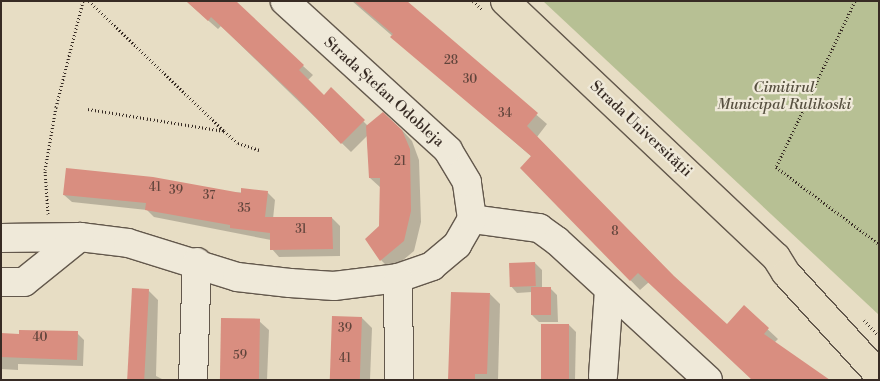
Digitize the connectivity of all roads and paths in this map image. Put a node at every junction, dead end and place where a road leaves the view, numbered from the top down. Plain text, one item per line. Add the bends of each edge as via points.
1 (83, 1) edge
2 (89, 1) edge
3 (285, 1) edge
4 (505, 1) edge
5 (855, 1) edge
6 (88, 109) dead end
7 (224, 131) junction
8 (260, 150) dead end
9 (472, 218) junction
10 (80, 237) junction
11 (1, 238) edge
12 (49, 238) junction
13 (879, 244) edge
14 (776, 257) junction
15 (197, 262) junction
16 (398, 278) junction
17 (1, 282) edge
18 (609, 291) junction
19 (879, 353) edge
20 (879, 375) edge
21 (603, 376) dead end
22 (193, 380) edge
23 (400, 380) edge
24 (708, 380) edge

1 - 12 path via 56,107 45,170
2 - 7 path
3 - 9 street, Strada Ștefan Odobleja via 448,150 467,182
4 - 14 main road, Strada Universității
5 - 13 path via 776,167
6 - 7 path
7 - 8 path via 238,143
9 - 16 street via 457,245 432,266
9 - 18 street via 539,228 558,240
10 - 12 street
10 - 15 street via 128,243
10 - 17 street via 24,282
11 - 12 street
14 - 19 main road, Strada Universității via 794,266 843,310
14 - 20 main road, Strada Universității via 786,273
15 - 16 street via 237,277 290,284 334,286
15 - 22 street
16 - 23 street
18 - 21 street
18 - 24 street

